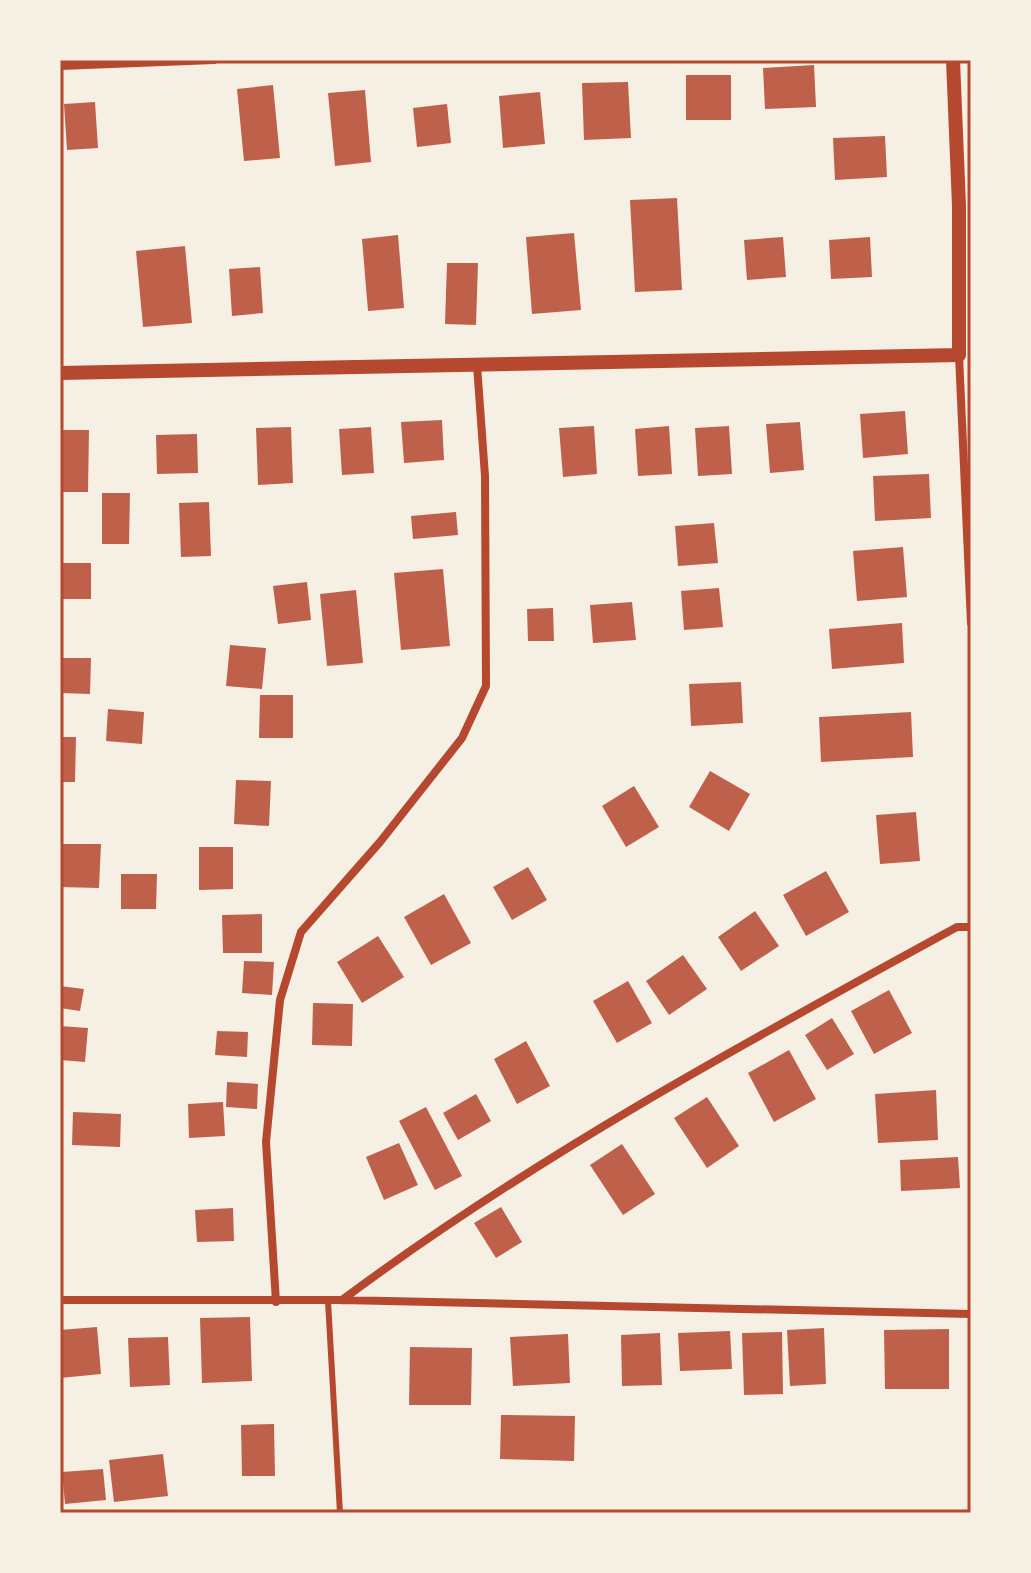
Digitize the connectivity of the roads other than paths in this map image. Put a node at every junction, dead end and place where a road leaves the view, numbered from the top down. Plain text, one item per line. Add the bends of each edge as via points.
1 (214, 60) edge
2 (953, 60) edge
3 (60, 66) edge
4 (959, 355) junction
5 (477, 365) junction
6 (60, 373) edge
7 (971, 623) edge
8 (971, 927) edge
9 (60, 1300) edge
10 (342, 1300) junction
11 (328, 1301) junction
12 (276, 1302) junction
13 (971, 1314) edge
14 (340, 1513) edge

1 - 3 street
2 - 4 street
4 - 5 street
4 - 7 street
5 - 6 street
5 - 12 street via 485,476 486,686 462,738 301,932 280,1000 266,1142
8 - 10 street via 957,927 701,1069 410,1249
9 - 12 street
10 - 11 street
10 - 13 street
11 - 12 street
11 - 14 lane

